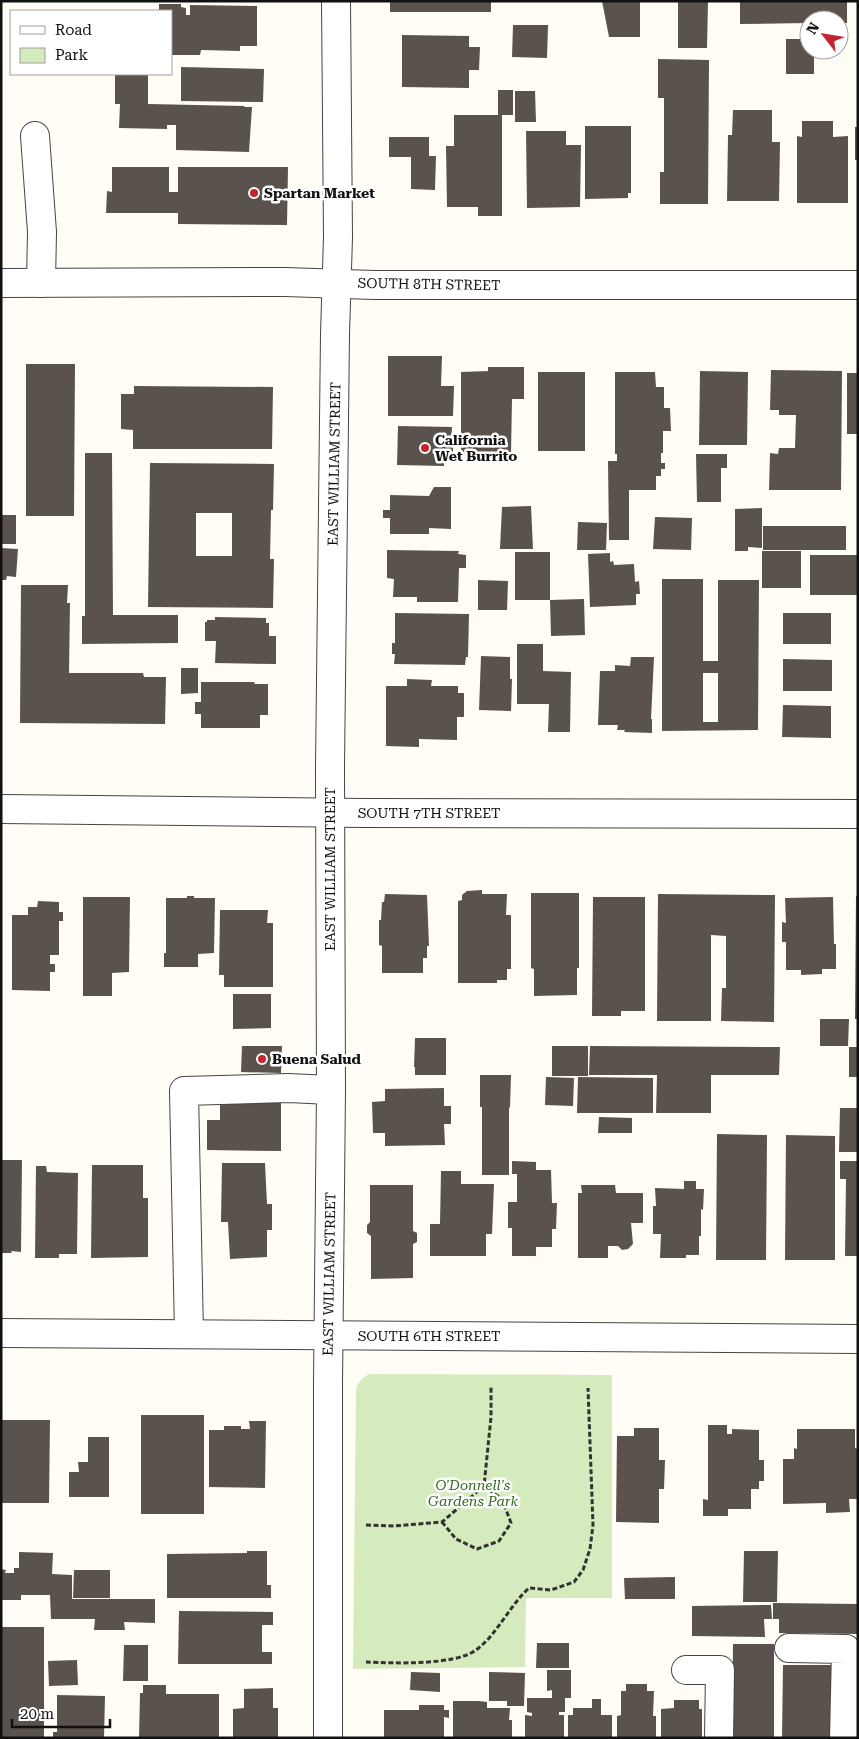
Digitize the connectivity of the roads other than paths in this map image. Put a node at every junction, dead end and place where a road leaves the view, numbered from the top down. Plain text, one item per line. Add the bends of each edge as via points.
1 (336, 1) edge
2 (35, 136) dead end
3 (337, 282) junction
4 (1, 283) edge
5 (40, 283) junction
6 (858, 285) edge
7 (1, 809) edge
8 (330, 812) junction
9 (858, 814) edge
10 (331, 1090) junction
11 (1, 1333) edge
12 (189, 1334) junction
13 (328, 1335) junction
14 (858, 1339) edge
15 (789, 1648) dead end
16 (686, 1670) dead end
17 (328, 1738) edge
18 (719, 1738) edge
19 (844, 1738) edge

1 - 3 street, EAST WILLIAM STREET
2 - 5 street via 42,232
3 - 5 street, SOUTH 8TH STREET
3 - 6 street, SOUTH 8TH STREET via 374,285
3 - 8 street, EAST WILLIAM STREET
4 - 5 street, SOUTH 8TH STREET
7 - 8 street, SOUTH 7TH STREET
8 - 9 street, SOUTH 7TH STREET
8 - 10 street, EAST WILLIAM STREET
10 - 12 street via 184,1091
10 - 13 street, EAST WILLIAM STREET
11 - 12 street, SOUTH 6TH STREET
12 - 13 street, SOUTH 6TH STREET
13 - 14 street, SOUTH 6TH STREET
13 - 17 street, EAST WILLIAM STREET
15 - 19 street via 846,1649
16 - 18 street via 720,1670

